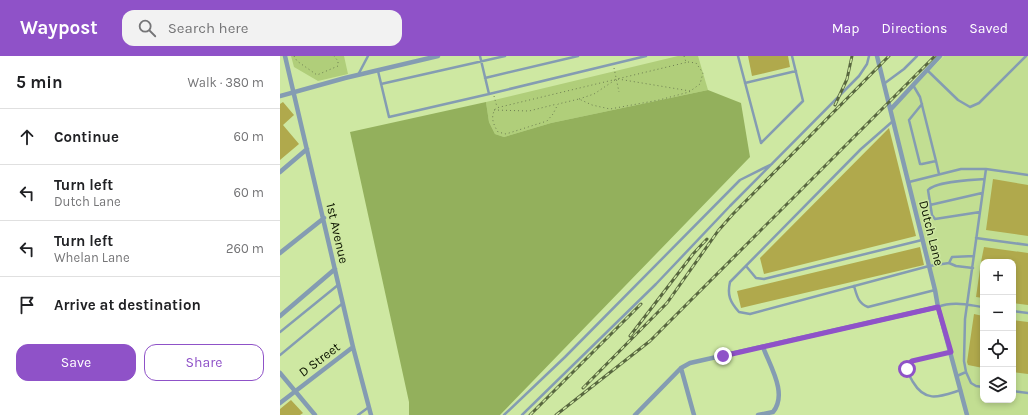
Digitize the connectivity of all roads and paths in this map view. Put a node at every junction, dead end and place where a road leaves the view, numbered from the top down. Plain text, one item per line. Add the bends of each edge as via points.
1 (285, 56) edge
2 (294, 56) edge
3 (334, 56) edge
4 (368, 56) edge
5 (421, 56) edge
6 (438, 56) edge
7 (480, 56) edge
8 (505, 56) edge
9 (578, 56) edge
10 (644, 56) edge
11 (684, 56) edge
12 (738, 56) edge
13 (792, 56) edge
14 (869, 56) edge
15 (877, 56) edge
16 (917, 56) edge
17 (940, 56) edge
18 (1026, 56) edge
19 (418, 61) junction
20 (481, 62) junction
21 (686, 62) junction
22 (613, 64) junction
23 (927, 70) junction
24 (378, 71) junction
25 (796, 71) junction
26 (357, 75) junction
27 (485, 78) junction
28 (616, 79) junction
29 (745, 83) junction
30 (885, 83) junction
31 (381, 84) junction
32 (913, 85) junction
33 (690, 91) junction
34 (293, 92) junction
35 (619, 92) dead end
36 (494, 93) junction
37 (489, 94) junction
38 (280, 96) edge
39 (579, 99) junction
40 (558, 104) junction
41 (922, 104) junction
42 (497, 107) junction
43 (891, 109) junction
44 (494, 110) junction
45 (894, 120) junction
46 (307, 149) junction
47 (936, 160) junction
48 (774, 162) junction
49 (986, 169) junction
50 (280, 172) edge
51 (939, 174) junction
52 (1028, 175) edge
53 (984, 179) junction
54 (908, 182) junction
55 (982, 193) junction
56 (930, 205) junction
57 (980, 212) junction
58 (324, 218) junction
59 (976, 238) junction
60 (922, 240) junction
61 (1028, 245) edge
62 (280, 253) edge
63 (974, 256) junction
64 (949, 263) junction
65 (746, 266) junction
66 (929, 266) junction
67 (972, 268) junction
68 (335, 269) junction
69 (339, 284) junction
70 (854, 286) junction
71 (935, 290) junction
72 (343, 303) junction
73 (967, 304) junction
74 (980, 306) edge
75 (938, 307) junction
76 (1016, 311) edge
77 (1028, 313) edge
78 (280, 316) edge
79 (280, 332) edge
80 (353, 347) junction
81 (763, 347) junction
82 (951, 352) junction
83 (280, 355) edge
84 (680, 368) junction
85 (966, 372) junction
86 (280, 373) edge
87 (957, 376) junction
88 (980, 387) edge
89 (961, 390) junction
90 (294, 391) junction
91 (1016, 391) edge
92 (1028, 393) edge
93 (280, 403) edge
94 (369, 406) junction
95 (966, 414) edge
96 (315, 415) edge
97 (358, 415) edge
98 (371, 415) edge
99 (504, 415) edge
100 (522, 415) edge
101 (635, 415) edge
102 (694, 415) edge
103 (758, 415) edge
104 (960, 415) edge

1 - 34 street, 1st Avenue
2 - 3 path via 317,75 338,66
4 - 26 lane
5 - 19 lane
6 - 19 street
7 - 20 lane
8 - 20 lane
9 - 27 lane
10 - 22 lane
11 - 21 path
12 - 29 lane
13 - 25 lane
14 - 48 lane via 859,76
15 - 30 street, Dutch Lane
16 - 30 lane
17 - 23 street
18 - 23 lane via 979,103 970,107 958,100
19 - 24 street
20 - 27 lane
20 - 31 lane
21 - 28 path
21 - 33 path via 696,63 703,73 700,84
22 - 28 path
22 - 36 lane
23 - 32 street
24 - 26 street
24 - 31 lane
25 - 29 lane
25 - 29 lane via 803,101 761,143
26 - 34 street
27 - 37 lane
28 - 33 path
28 - 35 path
28 - 39 path via 594,94
28 - 42 path
30 - 43 street, Dutch Lane
31 - 37 lane via 389,117
32 - 41 lane
32 - 43 street
33 - 39 path via 610,109
34 - 38 street
34 - 46 street, 1st Avenue
36 - 37 lane
36 - 42 path
39 - 40 path
40 - 44 path via 529,111
40 - 44 path via 547,121 506,134 498,132 493,123
41 - 47 lane
41 - 47 lane via 909,120 920,164
42 - 44 path
43 - 45 street, Dutch Lane
45 - 54 street, Dutch Lane
45 - 65 lane via 861,149
46 - 50 street
46 - 58 street, 1st Avenue
47 - 51 lane
48 - 99 lane via 740,180
48 - 100 lane via 656,284
49 - 51 lane via 961,169
49 - 52 lane
49 - 53 lane
51 - 54 lane
53 - 55 lane
53 - 56 lane via 959,181 929,188
54 - 60 street, Dutch Lane
55 - 56 lane
55 - 57 lane
56 - 57 lane via 932,215 938,219
57 - 59 lane
58 - 62 street
58 - 68 street, 1st Avenue
59 - 61 lane
59 - 63 lane
60 - 65 lane via 764,279 756,278
60 - 66 street, Dutch Lane
63 - 64 lane via 952,257
63 - 67 lane
64 - 66 lane
64 - 67 lane
65 - 70 lane via 730,282 728,289 730,302 739,312 750,314
66 - 70 lane
66 - 71 street, Dutch Lane
67 - 73 lane
68 - 69 street, 1st Avenue
68 - 78 street
69 - 72 street, 1st Avenue
69 - 79 lane
70 - 71 lane via 858,300 868,307
71 - 75 street, Dutch Lane
72 - 80 street, 1st Avenue
72 - 83 lane
73 - 74 lane
73 - 75 lane via 946,304
73 - 85 lane
75 - 81 street
75 - 82 street, Dutch Lane
76 - 77 lane
80 - 90 street, D Street
80 - 94 street, 1st Avenue
81 - 84 street
81 - 103 street via 779,390 779,402 773,412
82 - 87 street, Dutch Lane
82 - 89 lane via 912,361 907,365 907,369 918,390 925,395 941,397
84 - 101 street
84 - 102 street
85 - 87 lane
85 - 88 lane via 971,383
86 - 90 street
87 - 89 street, Dutch Lane
89 - 95 street, Dutch Lane
90 - 93 street, D Street
90 - 96 street
91 - 92 lane
94 - 97 lane
94 - 98 street, 1st Avenue
95 - 104 street

